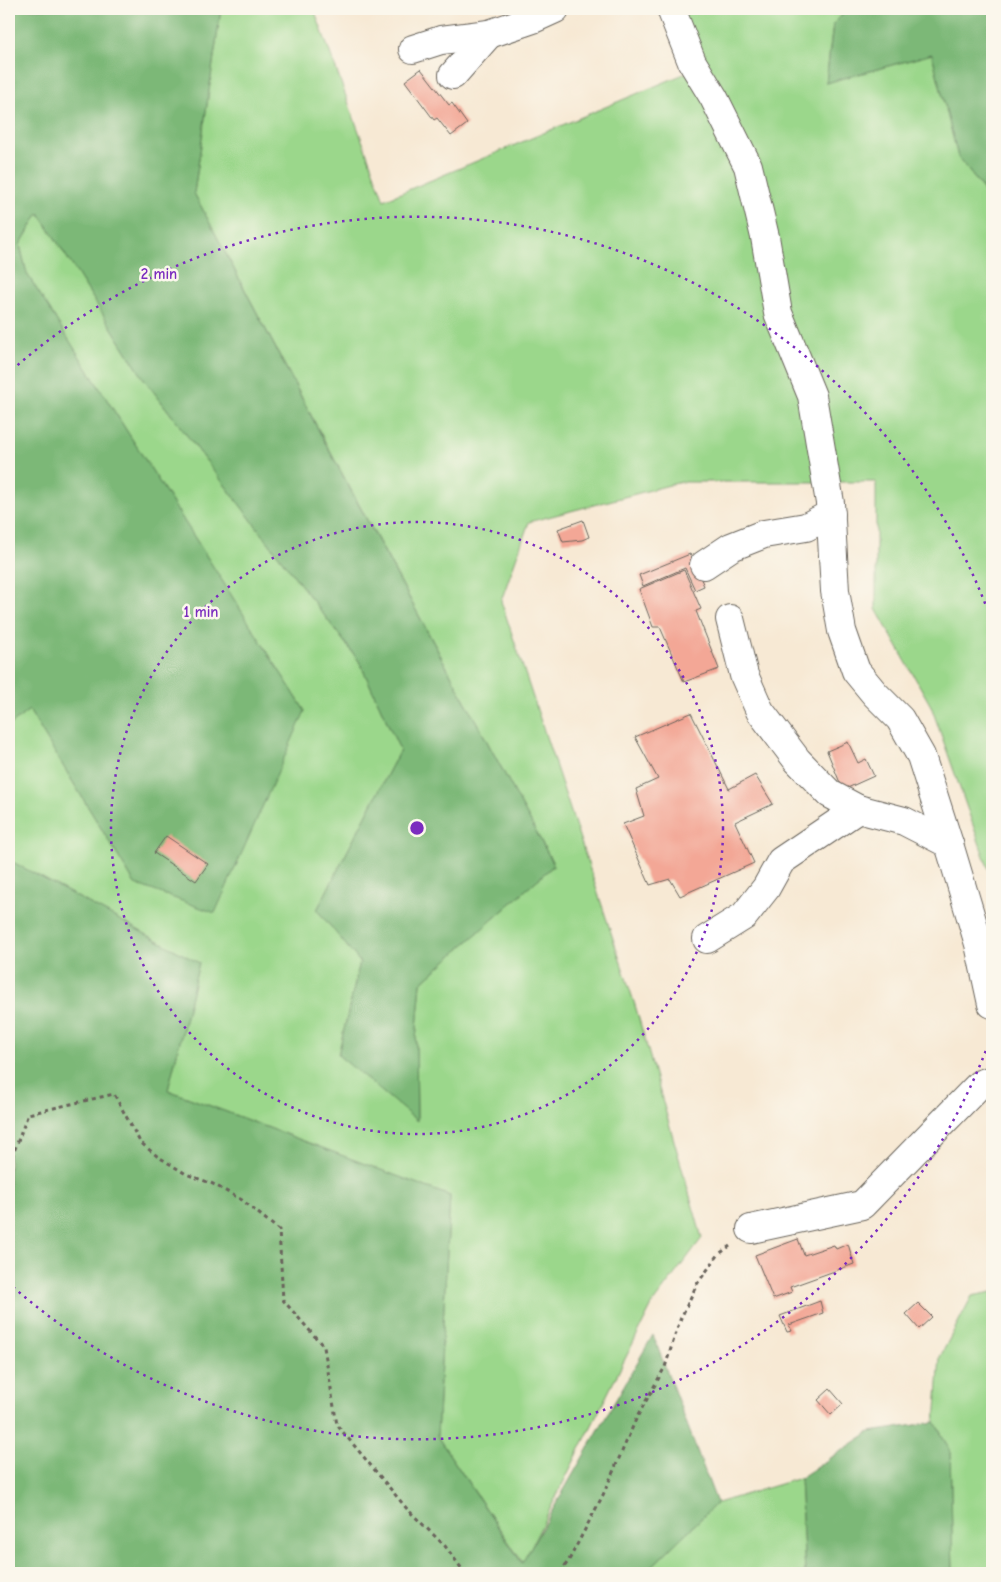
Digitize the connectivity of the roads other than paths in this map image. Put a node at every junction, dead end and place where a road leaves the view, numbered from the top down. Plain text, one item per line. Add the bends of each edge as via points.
1 (555, 9) edge
2 (671, 10) edge
3 (489, 34) junction
4 (413, 49) dead end
5 (453, 75) dead end
6 (831, 514) junction
7 (704, 565) dead end
8 (730, 619) dead end
9 (858, 810) junction
10 (949, 844) junction
11 (707, 939) dead end
12 (992, 1004) edge
13 (992, 1080) edge
14 (751, 1229) road end

1 - 3 street
2 - 6 street via 692,62 748,166 778,313 812,396
3 - 4 street via 441,40
3 - 5 street
6 - 7 street via 806,527 764,534 731,547
6 - 10 street via 835,591 842,632 856,670 900,719 921,756
8 - 9 street via 744,675 760,711 797,760 830,794
9 - 10 street via 904,820
9 - 11 street via 781,861 766,888 744,916
10 - 12 street
13 - 14 street via 980,1084 862,1205

